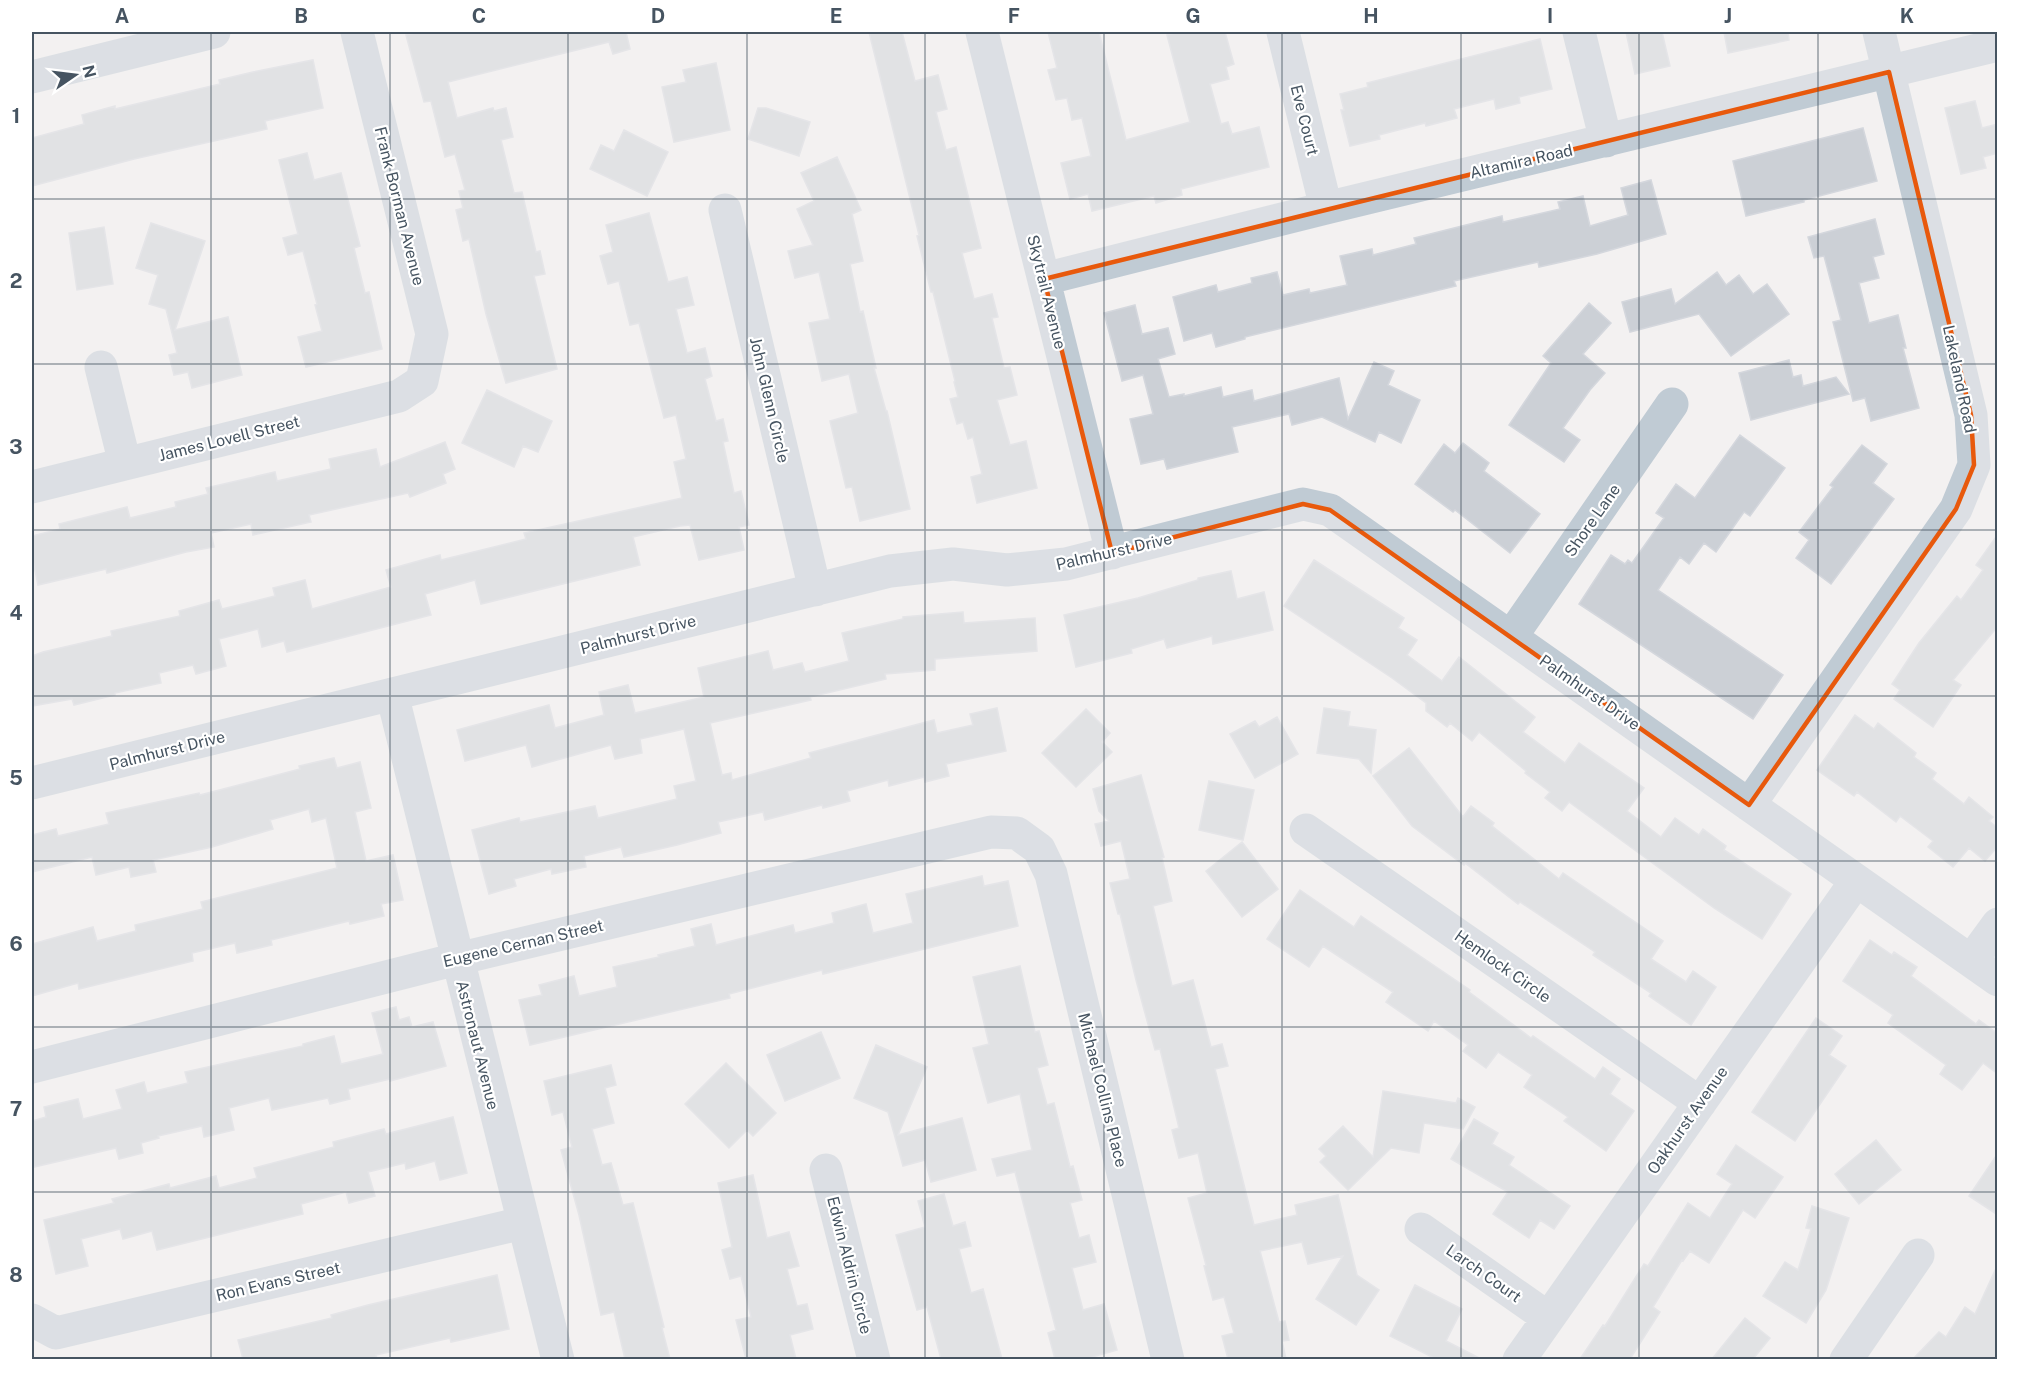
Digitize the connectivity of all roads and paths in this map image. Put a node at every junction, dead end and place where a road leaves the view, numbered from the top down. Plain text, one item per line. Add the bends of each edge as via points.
1 (214, 32) edge
2 (357, 32) edge
3 (982, 32) edge
4 (1283, 32) edge
5 (1580, 32) edge
6 (1879, 32) edge
7 (1998, 45) edge
8 (1889, 72) junction
9 (32, 77) edge
10 (1606, 141) junction
11 (1326, 208) junction
12 (725, 210) dead end
13 (1044, 279) junction
14 (101, 367) dead end
15 (422, 381) joint
16 (1672, 404) dead end
17 (125, 464) junction
18 (32, 487) edge
19 (1112, 553) junction
20 (814, 590) junction
21 (1511, 637) junction
22 (392, 694) junction
23 (32, 783) edge
24 (1749, 805) junction
25 (1306, 830) dead end
26 (1017, 833) joint
27 (1856, 881) junction
28 (1998, 924) edge
29 (457, 959) junction
30 (1971, 961) junction
31 (1998, 980) edge
32 (32, 1067) edge
33 (1700, 1103) junction
34 (826, 1170) dead end
35 (523, 1223) junction
36 (1421, 1228) dead end
37 (1918, 1255) dead end
38 (1547, 1317) junction
39 (33, 1321) edge
40 (558, 1359) edge
41 (874, 1359) edge
42 (1168, 1359) edge
43 (1519, 1359) edge
44 (1846, 1359) edge

1 - 9 street
2 - 15 street, Frank Borman Avenue via 432,334
3 - 13 street, Skytrail Avenue
4 - 11 street, Eve Court
5 - 10 street
6 - 8 street, Lakeland Road
7 - 8 street, Altamira Road
8 - 10 street, Altamira Road
8 - 24 street, Lakeland Road via 1971,414 1974,465 1956,509
10 - 11 street, Altamira Road
11 - 13 street, Altamira Road
12 - 20 street, John Glenn Circle
13 - 19 street, Skytrail Avenue
14 - 17 street
15 - 17 street, James Lovell Street via 399,396
16 - 21 street, Shore Lane
17 - 18 street, James Lovell Street
19 - 20 street, Palmhurst Drive via 1066,564 1007,570 953,564 890,571
19 - 21 street, Palmhurst Drive via 1303,504 1330,510
20 - 22 street, Palmhurst Drive
21 - 24 street, Palmhurst Drive
22 - 23 street, Palmhurst Drive
22 - 29 street, Astronaut Avenue
24 - 27 street, Palmhurst Drive
25 - 33 street, Hemlock Circle
26 - 29 street, Eugene Cernan Street via 991,832
26 - 42 street, Michael Collins Place via 1039,849 1051,874
27 - 30 street, Palmhurst Drive
27 - 33 street, Oakhurst Avenue
28 - 30 street
29 - 32 street, Eugene Cernan Street
29 - 35 street, Astronaut Avenue
30 - 31 street, Palmhurst Drive
33 - 38 street, Oakhurst Avenue
34 - 41 street, Edwin Aldrin Circle
35 - 39 street, Ron Evans Street via 56,1333
35 - 40 street, Astronaut Avenue
36 - 38 street, Larch Court
37 - 44 street
38 - 43 street, Oakhurst Avenue

